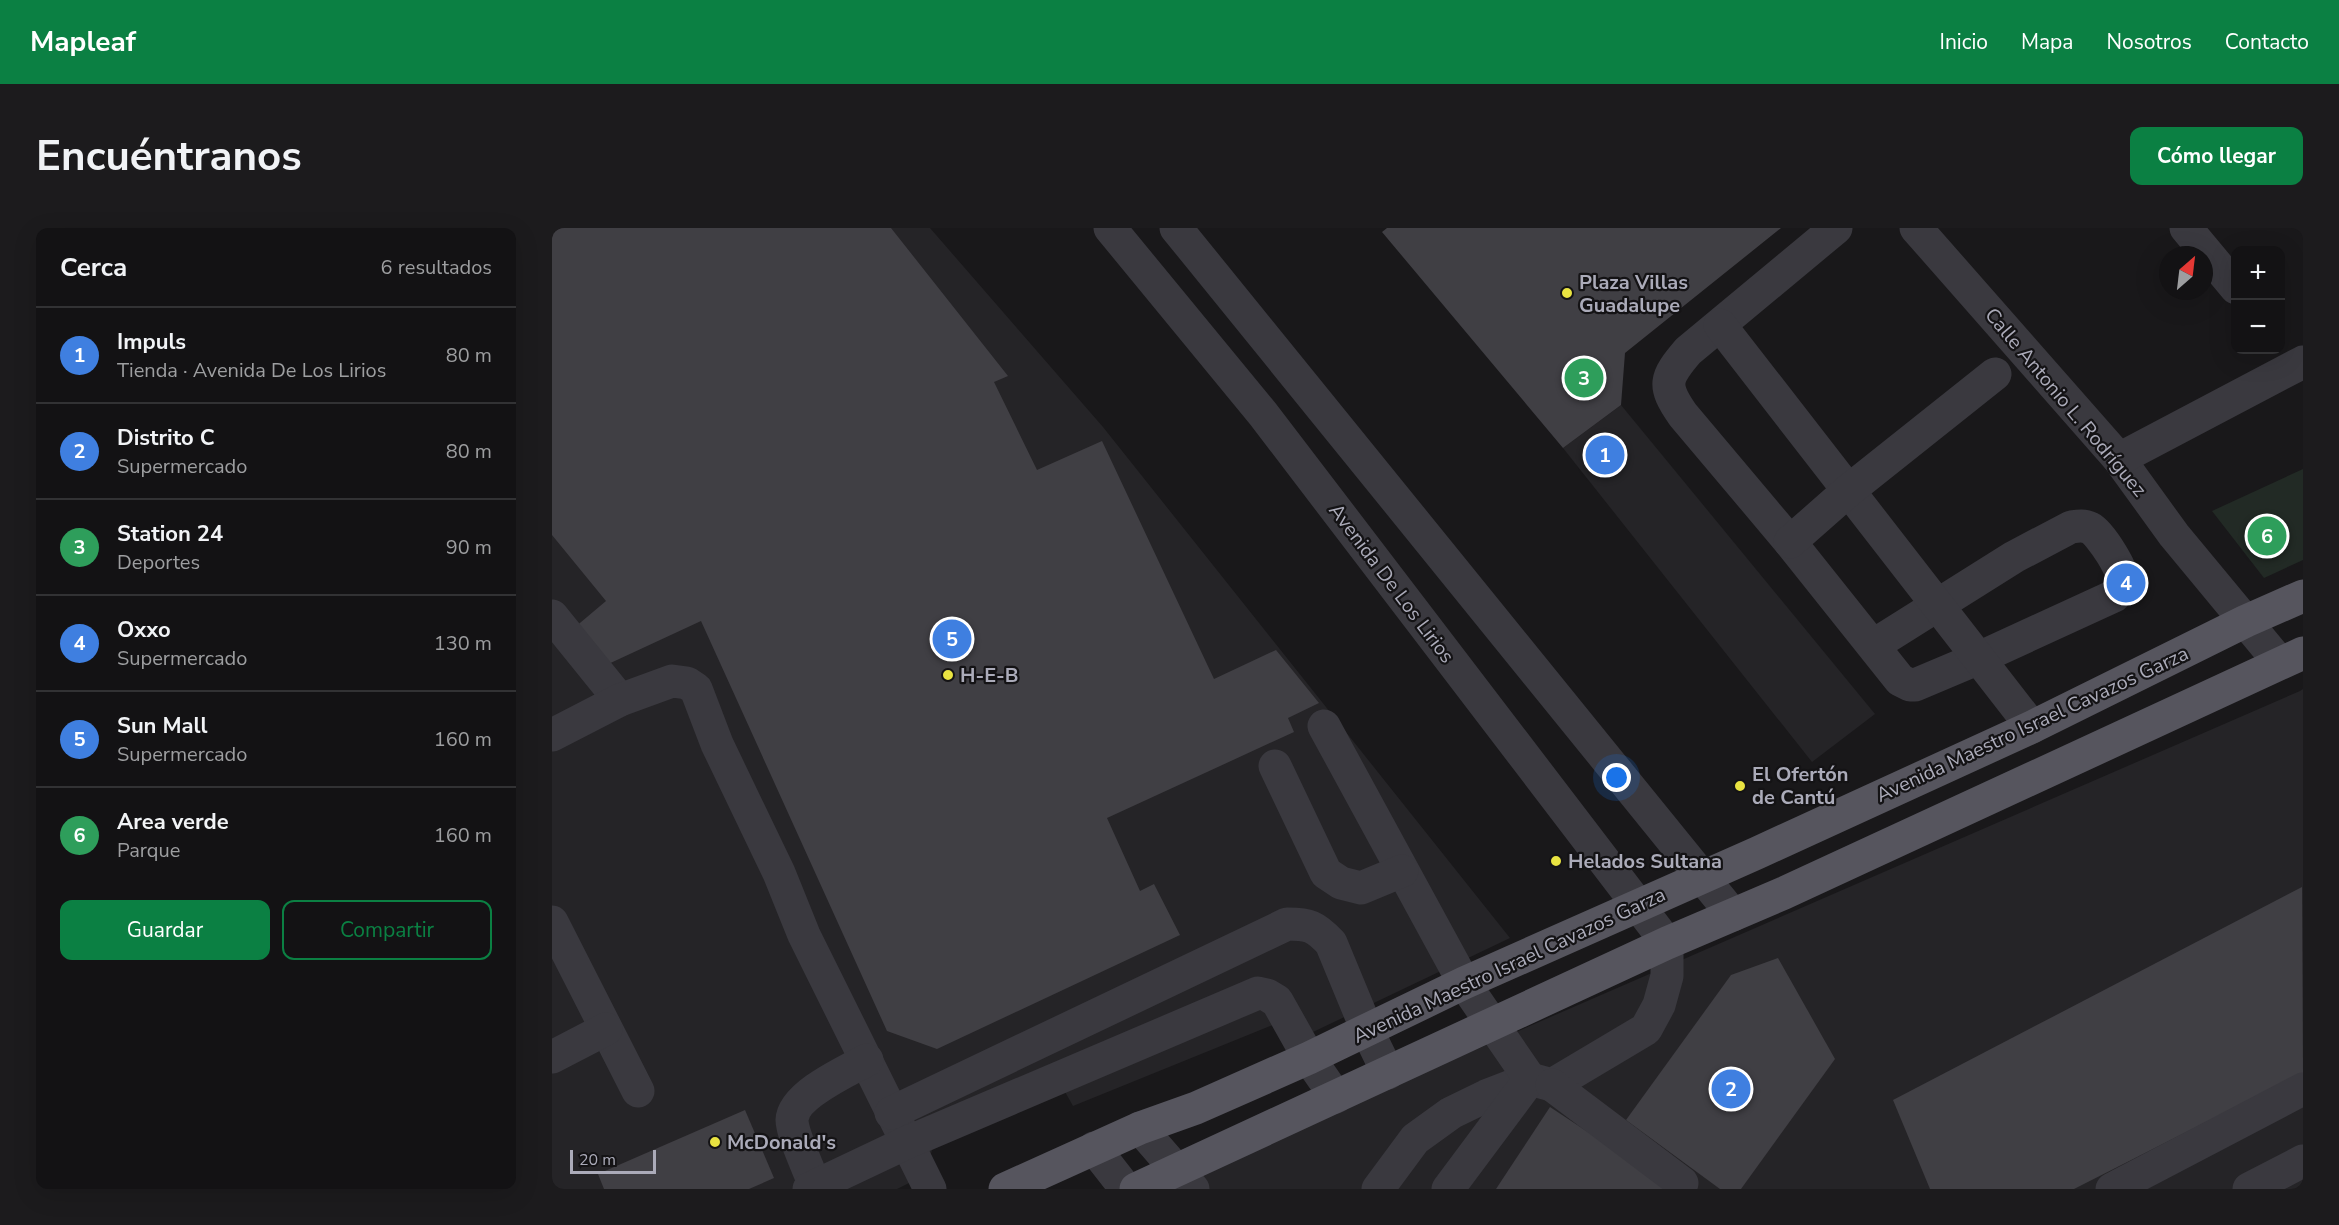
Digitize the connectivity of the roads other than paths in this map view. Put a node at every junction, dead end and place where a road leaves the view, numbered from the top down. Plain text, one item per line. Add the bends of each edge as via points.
1 (1110, 228) edge
2 (1176, 228) edge
3 (1836, 228) edge
4 (1916, 228) edge
5 (2186, 228) edge
6 (2231, 283) edge
7 (1720, 325) junction
8 (2294, 356) edge
9 (1995, 374) dead end
10 (1302, 384) junction
11 (1263, 414) junction
12 (2119, 459) junction
13 (1848, 491) junction
14 (1790, 542) junction
15 (2303, 596) edge
16 (1937, 604) junction
17 (552, 616) edge
18 (2246, 621) junction
19 (1874, 645) junction
20 (1979, 658) junction
21 (2291, 658) edge
22 (620, 700) junction
23 (1324, 726) dead end
24 (2032, 727) junction
25 (552, 735) edge
26 (1275, 766) dead end
27 (1402, 871) junction
28 (1702, 876) junction
29 (1639, 906) junction
30 (1733, 915) junction
31 (552, 922) edge
32 (1667, 943) junction
33 (1464, 984) junction
34 (1493, 1024) junction
35 (606, 1029) junction
36 (1367, 1030) junction
37 (552, 1057) edge
38 (1309, 1058) junction
39 (867, 1060) junction
40 (1388, 1073) junction
41 (1541, 1082) junction
42 (2303, 1089) edge
43 (638, 1091) dead end
44 (1336, 1097) junction
45 (891, 1113) junction
46 (1140, 1128) junction
47 (906, 1143) junction
48 (1094, 1148) junction
49 (2303, 1161) edge
50 (1185, 1180) edge
51 (1682, 1183) dead end
52 (812, 1188) edge
53 (930, 1189) edge
54 (1005, 1189) edge
55 (1126, 1189) edge
56 (1136, 1189) edge
57 (1378, 1189) edge
58 (1448, 1189) edge
59 (2112, 1189) edge
60 (2248, 1189) edge

1 - 11 street, Avenida De Los Lirios
2 - 10 street
3 - 7 street
4 - 12 street, Calle Antonio L. Rodríguez
5 - 6 street
7 - 13 street
7 - 14 street via 1680,360 1668,384 1670,397
8 - 12 street
9 - 13 street
10 - 11 street
10 - 28 street
11 - 29 street, Avenida De Los Lirios
12 - 18 street, Calle Antonio L. Rodríguez via 2174,535
13 - 14 street
13 - 16 street
14 - 19 street
15 - 18 main road, Avenida Maestro Israel Cavazos Garza
16 - 19 street
16 - 20 street
16 - 20 street via 2071,528 2091,528 2101,538 2123,577 2122,587 2114,596
17 - 22 street
18 - 21 street, Calle Antonio L. Rodríguez
18 - 24 main road, Avenida Maestro Israel Cavazos Garza
19 - 20 street via 1900,680 1910,685
20 - 24 street
21 - 30 main road
22 - 25 street
22 - 39 street via 672,681 696,689 804,935
23 - 27 street
24 - 28 main road, Avenida Maestro Israel Cavazos Garza
26 - 27 street via 1326,873 1341,883 1361,888
27 - 33 street
28 - 29 main road, Avenida Maestro Israel Cavazos Garza
28 - 30 street
29 - 32 street, Avenida De Los Lirios
29 - 33 main road, Avenida Maestro Israel Cavazos Garza
30 - 32 main road
31 - 35 street
32 - 34 main road
32 - 41 street via 1667,976 1659,1005 1646,1029
33 - 34 street
33 - 36 main road, Avenida Maestro Israel Cavazos Garza
34 - 40 main road
34 - 41 street
35 - 37 street
35 - 43 street
36 - 38 main road, Avenida Maestro Israel Cavazos Garza
36 - 40 street
36 - 45 street via 1331,943 1307,924 1287,924
38 - 44 street
38 - 46 main road, Avenida Maestro Israel Cavazos Garza
38 - 47 street via 1277,1001 1257,993
39 - 45 street
39 - 52 street via 820,1087 797,1108 792,1120
40 - 44 main road
41 - 51 street
41 - 57 street via 1477,1100 1432,1125 1415,1139
41 - 58 street
42 - 59 street
44 - 50 main road
45 - 47 street
46 - 48 main road, Avenida Maestro Israel Cavazos Garza
46 - 50 street
47 - 52 street
47 - 53 street
48 - 54 main road, Avenida Maestro Israel Cavazos Garza
48 - 55 street
49 - 60 street
50 - 56 main road

